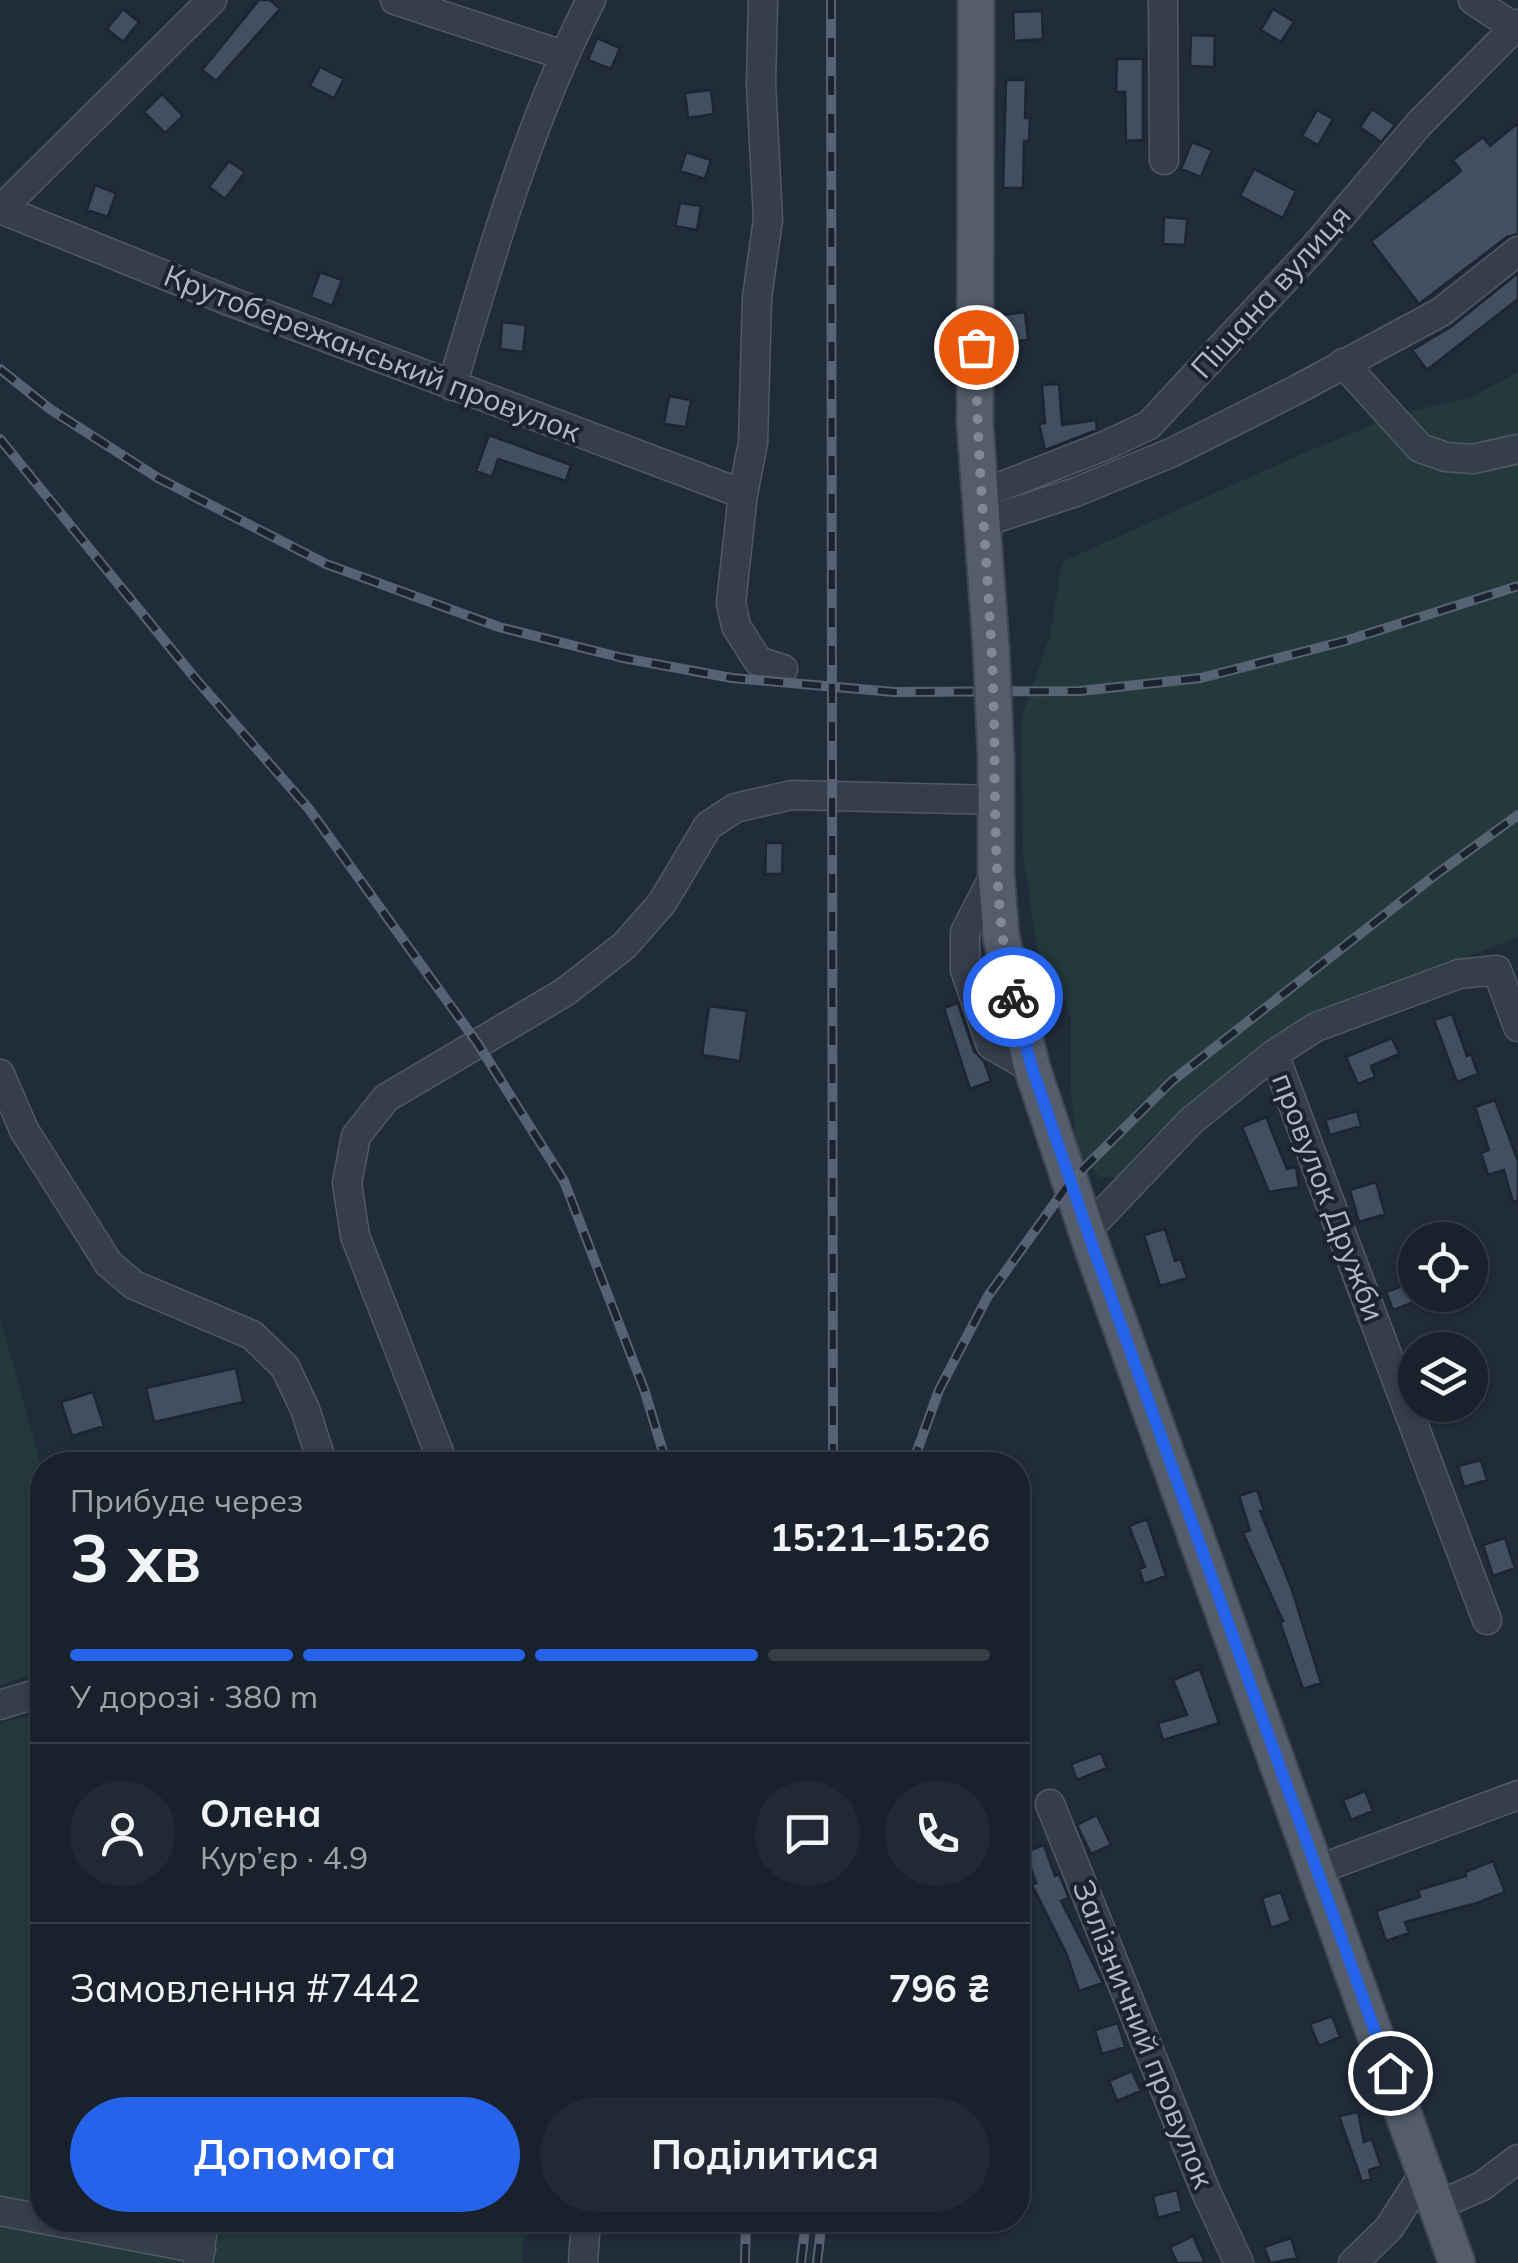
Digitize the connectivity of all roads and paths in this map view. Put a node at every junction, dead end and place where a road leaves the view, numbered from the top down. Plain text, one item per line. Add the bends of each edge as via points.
1 (212, 0) edge
2 (395, 0) edge
3 (591, 0) edge
4 (764, 0) edge
5 (976, 0) edge
6 (1163, 0) edge
7 (1474, 0) edge
8 (1516, 26) edge
9 (563, 55) junction
10 (1164, 160) dead end
11 (2, 210) edge
12 (1518, 251) edge
13 (1343, 363) junction
14 (452, 386) junction
15 (1518, 449) edge
16 (743, 494) junction
17 (980, 509) junction
18 (783, 669) dead end
19 (995, 800) junction
20 (1518, 1028) edge
21 (1274, 1054) junction
22 (0, 1074) edge
23 (12, 1128) edge
24 (1087, 1230) junction
25 (319, 1452) edge
26 (439, 1452) edge
27 (1487, 1620) dead end
28 (30, 1696) edge
29 (0, 1705) edge
30 (1518, 1794) edge
31 (1050, 1804) dead end
32 (1317, 1870) junction
33 (1518, 2159) edge
34 (1425, 2172) junction
35 (1437, 2206) junction
36 (0, 2211) edge
37 (30, 2217) edge
38 (97, 2232) edge
39 (585, 2232) edge
40 (200, 2256) edge
41 (583, 2263) edge
42 (1238, 2263) edge
43 (1353, 2263) edge
44 (1456, 2263) edge

1 - 11 street
2 - 9 street
3 - 9 street
4 - 16 street via 768,219 757,298 753,443
5 - 17 main road
6 - 10 street
7 - 8 street
8 - 17 street, Піщана вулиця via 1149,424
9 - 14 street via 498,231
11 - 14 street, Крутобережанський провулок
12 - 13 street via 1441,312
13 - 15 street via 1420,448 1473,458
13 - 17 street via 1173,452 1076,492
14 - 16 street, Крутобережанський провулок
16 - 18 street via 731,604 736,626 758,661
17 - 19 main road, bridge
19 - 24 main road via 1001,936 1012,994
19 - 26 street via 792,795 735,808 708,826 662,903 624,946 565,992 386,1098 356,1136 348,1183 355,1236
20 - 21 street via 1498,970 1458,974 1316,1027
21 - 24 street via 1190,1121
21 - 27 street, провулок Дружби
22 - 23 street
23 - 25 street via 109,1264 134,1286 252,1335 285,1367
24 - 32 main road
28 - 29 street
30 - 32 street
31 - 42 street, Залізничний провулок
32 - 34 main road
33 - 35 street via 1482,2186
34 - 35 main road
34 - 43 street via 1389,2228
35 - 44 main road
36 - 37 street
38 - 40 street
39 - 41 street

